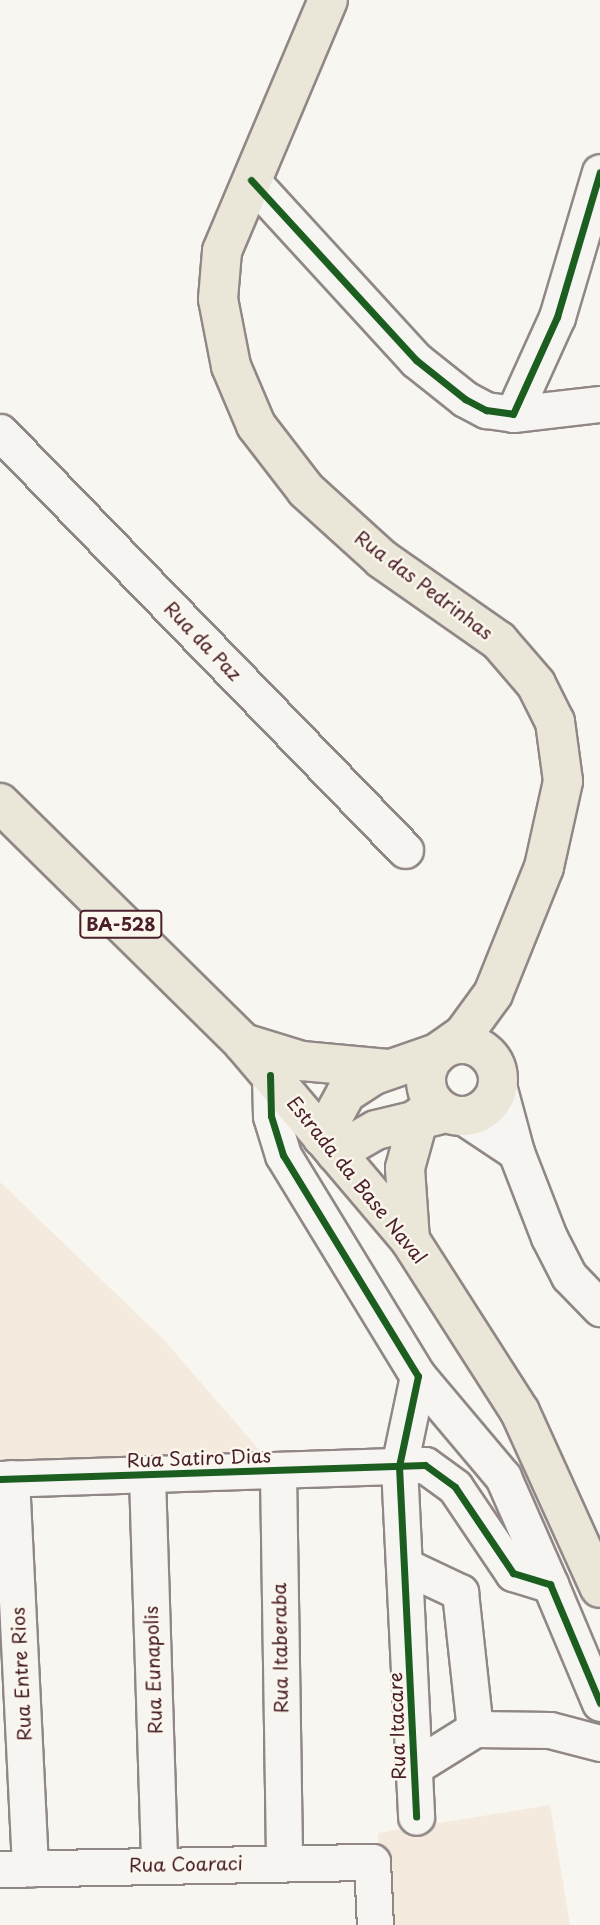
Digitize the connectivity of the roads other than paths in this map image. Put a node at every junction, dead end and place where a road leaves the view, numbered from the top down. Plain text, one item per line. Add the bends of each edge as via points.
1 (328, 0) edge
2 (600, 172) edge
3 (251, 180) junction
4 (600, 404) edge
5 (513, 414) junction
6 (0, 432) edge
7 (0, 803) edge
8 (405, 850) dead end
9 (493, 994) junction
10 (243, 1043) junction
11 (437, 1053) junction
12 (390, 1069) junction
13 (271, 1075) junction
14 (498, 1078) junction
15 (444, 1116) junction
16 (329, 1145) junction
17 (516, 1152) junction
18 (410, 1240) junction
19 (600, 1308) edge
20 (418, 1376) junction
21 (399, 1466) junction
22 (278, 1472) junction
23 (147, 1476) junction
24 (6, 1479) edge
25 (407, 1567) junction
26 (513, 1573) junction
27 (550, 1584) junction
28 (600, 1588) edge
29 (460, 1592) junction
30 (600, 1703) edge
31 (475, 1729) junction
32 (600, 1743) edge
33 (414, 1767) junction
34 (416, 1817) dead end
35 (284, 1862) junction
36 (159, 1864) junction
37 (15, 1869) edge
38 (374, 1912) edge

1 - 3 main road, Rua das Pedrinhas
2 - 5 street via 556,317
3 - 5 street via 416,360 465,399 486,410
3 - 9 main road, Rua das Pedrinhas via 222,251 218,299 231,366 256,425 306,490 354,533 499,641 536,684 555,722 563,781 555,828
4 - 5 street
6 - 8 street, Rua da Paz
7 - 10 main road, Estrada da Base Naval / BA-528
9 - 11 main road, Rua das Pedrinhas via 463,1035
9 - 14 main road, Rua das Pedrinhas via 490,1018
10 - 12 main road via 302,1061
10 - 13 main road, Estrada da Base Naval / BA-528
11 - 12 main road, Rua das Pedrinhas
11 - 14 main road via 460,1044 477,1047 494,1061
11 - 15 main road via 427,1071 428,1093
12 - 16 main road, Rua das Pedrinhas via 346,1093
13 - 16 main road, Estrada da Base Naval / BA-528
13 - 20 street via 271,1116 283,1155
14 - 15 main road via 489,1104
14 - 17 street
15 - 16 main road
15 - 17 street
15 - 18 main road via 405,1168
16 - 18 main road, Estrada da Base Naval / BA-528
17 - 19 street via 569,1276
18 - 28 main road, Estrada da Base Naval / BA-528 via 520,1412
20 - 21 street, Rua Itacare
20 - 27 street via 503,1477
21 - 22 street, Rua Satiro Dias
21 - 25 street, Rua Itacare
21 - 26 street, Rua Satiro Dias via 425,1465 455,1487
22 - 23 street, Rua Satiro Dias
22 - 35 street, Rua Itaberaba
23 - 24 street, Rua Satiro Dias
23 - 36 street, Rua Eunapolis
24 - 37 street, Rua Entre Rios
25 - 29 street
25 - 33 street, Rua Itacare
26 - 27 street
26 - 29 street via 484,1579
27 - 30 street
29 - 31 street
31 - 32 street via 550,1730
31 - 33 street
33 - 34 street, Rua Itacare
35 - 36 street, Rua Coaraci
35 - 38 street, Rua Coaraci via 372,1862
36 - 37 street, Rua Coaraci

